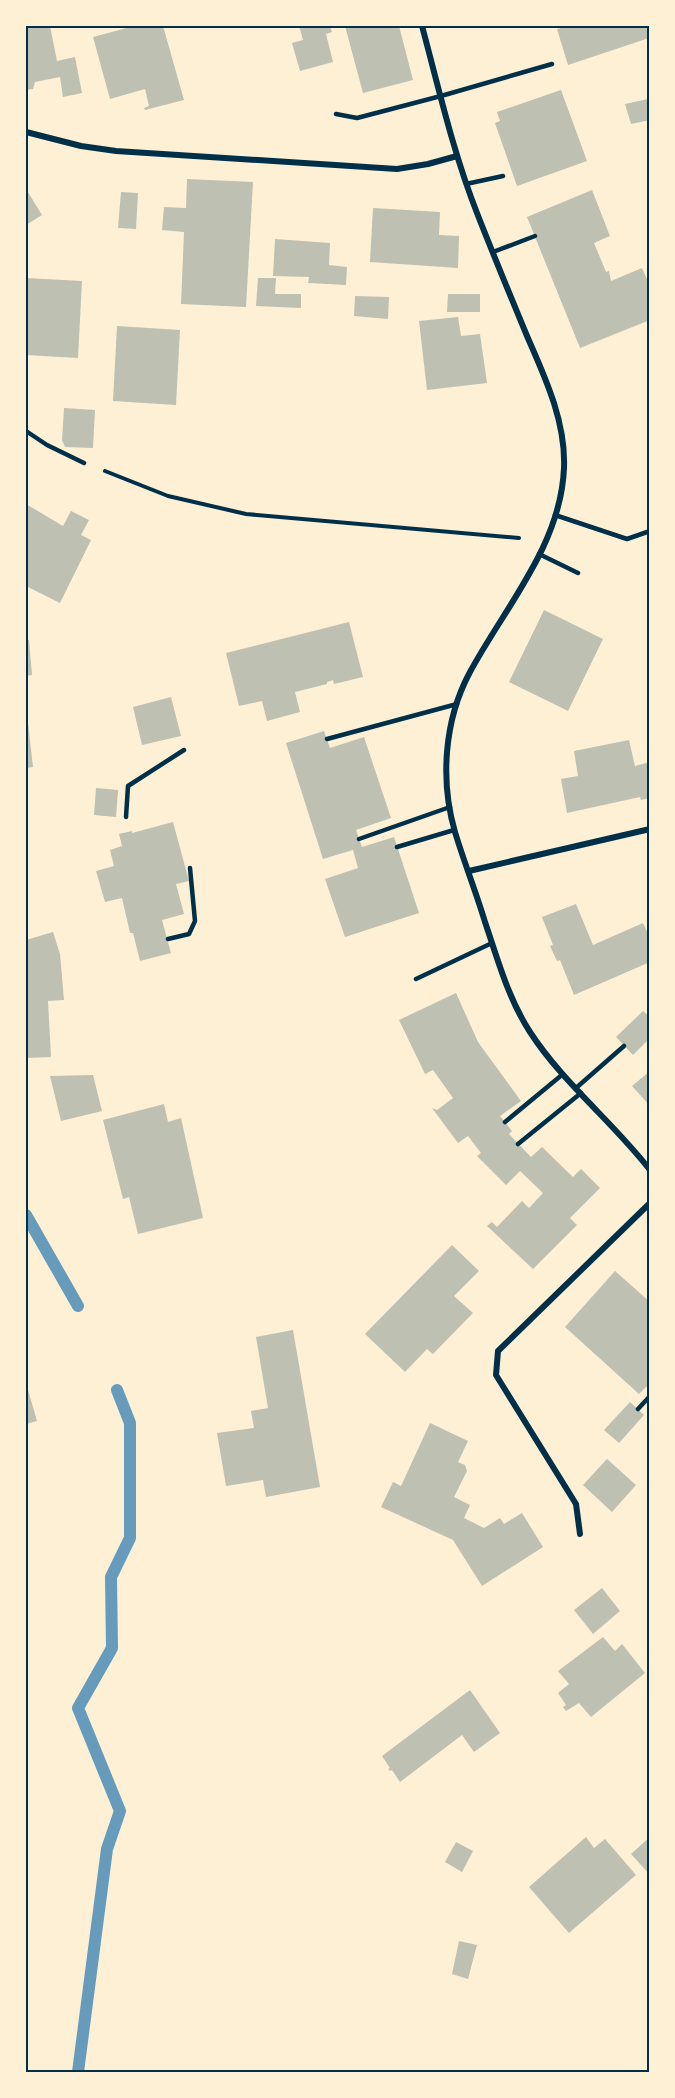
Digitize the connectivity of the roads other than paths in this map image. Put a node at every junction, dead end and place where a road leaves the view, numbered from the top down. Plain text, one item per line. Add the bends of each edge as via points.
1 (422, 26) edge
2 (552, 64) dead end
3 (441, 96) junction
4 (336, 114) dead end
5 (26, 132) edge
6 (457, 156) junction
7 (503, 176) dead end
8 (466, 184) junction
9 (535, 236) dead end
10 (493, 252) junction
11 (26, 431) edge
12 (84, 463) road end
13 (555, 515) junction
14 (650, 531) edge
15 (539, 554) junction
16 (578, 573) dead end
17 (457, 704) junction
18 (327, 739) dead end
19 (184, 750) dead end
20 (450, 807) junction
21 (126, 817) dead end
22 (650, 829) edge
23 (454, 830) junction
24 (359, 838) dead end
25 (397, 847) dead end
26 (189, 868) dead end
27 (469, 871) junction
28 (168, 939) dead end
29 (492, 943) junction
30 (416, 979) dead end
31 (624, 1046) dead end
32 (564, 1074) junction
33 (579, 1091) junction
34 (505, 1122) dead end
35 (518, 1144) dead end
36 (648, 1166) edge
37 (650, 1203) edge
38 (650, 1396) edge
39 (638, 1409) dead end
40 (580, 1534) dead end

1 - 3 street
2 - 3 lane
3 - 4 lane via 357,117
3 - 6 street
5 - 6 street via 116,151 397,169
6 - 8 street
7 - 8 lane
8 - 10 street
9 - 10 lane
10 - 13 street via 556,411 564,467
11 - 12 lane
13 - 14 lane via 627,539
13 - 15 street
15 - 16 lane
15 - 17 street via 468,675
17 - 18 lane
17 - 20 street via 446,765
19 - 21 lane via 128,786
20 - 23 street
20 - 24 lane
22 - 27 street
23 - 25 lane
23 - 27 street
26 - 28 lane via 195,921 189,934
27 - 29 street
29 - 30 lane
29 - 32 street via 517,1011
31 - 33 lane
32 - 33 street
32 - 34 lane
33 - 35 lane
33 - 36 street
37 - 40 street via 498,1351 496,1375 576,1504
38 - 39 lane

